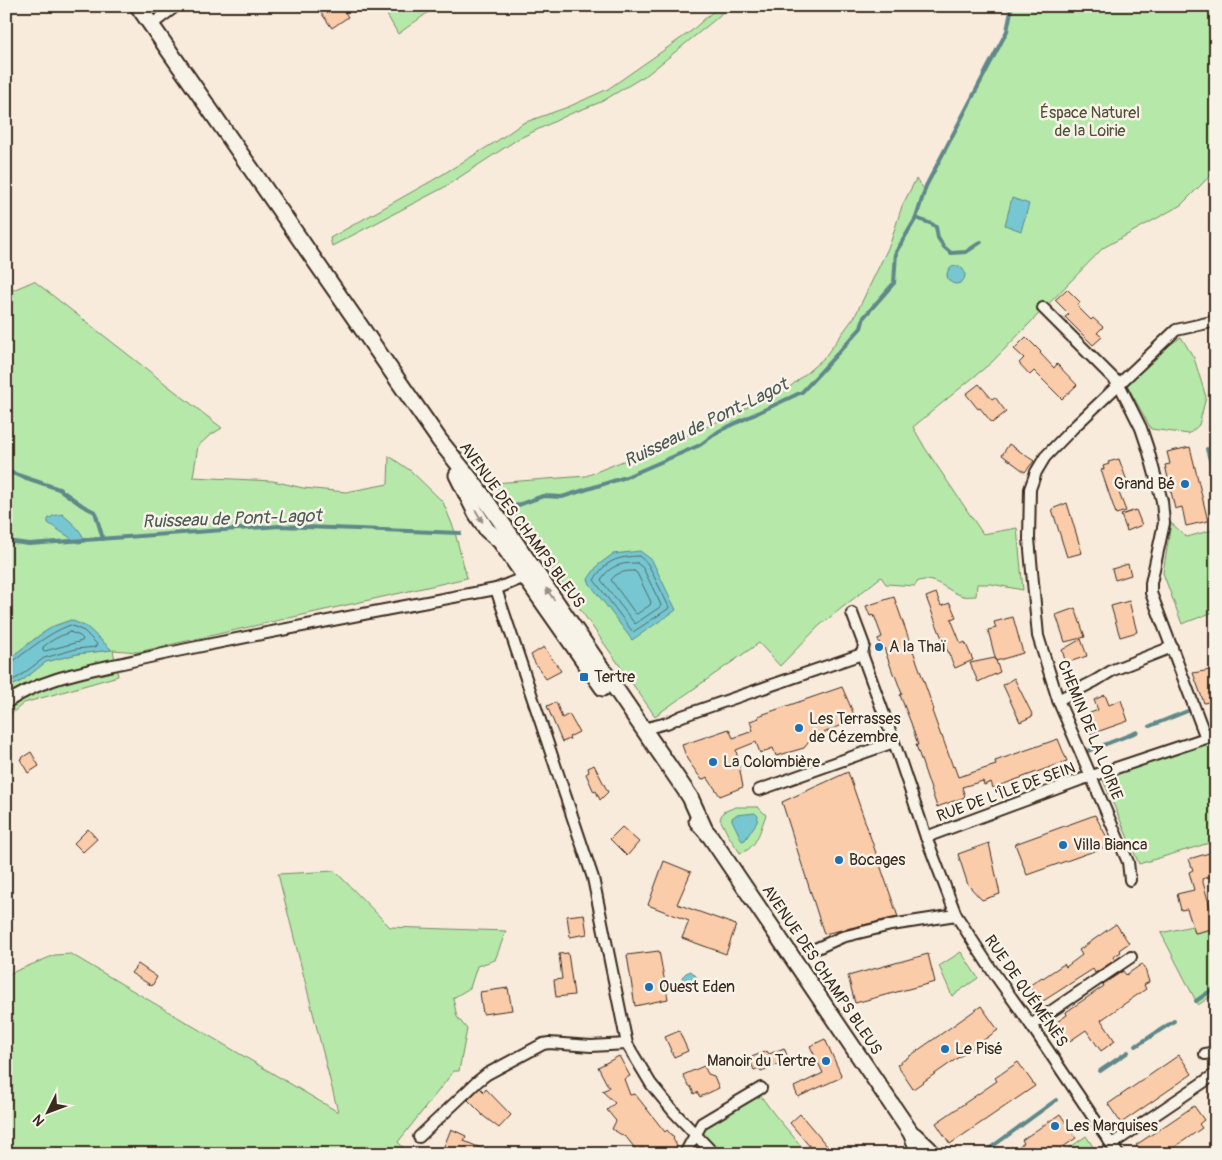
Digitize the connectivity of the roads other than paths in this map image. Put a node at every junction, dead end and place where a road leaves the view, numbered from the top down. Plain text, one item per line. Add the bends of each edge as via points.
1 (138, 6) edge
2 (176, 6) edge
3 (151, 25) junction
4 (1044, 308) dead end
5 (1216, 322) edge
6 (1119, 384) junction
7 (528, 572) junction
8 (496, 589) junction
9 (852, 613) dead end
10 (1172, 647) junction
11 (862, 654) junction
12 (1058, 700) junction
13 (6, 703) edge
14 (622, 716) junction
15 (643, 729) junction
16 (1216, 729) edge
17 (1206, 738) junction
18 (894, 742) junction
19 (1091, 777) junction
20 (759, 790) dead end
21 (704, 828) junction
22 (926, 836) junction
23 (1130, 880) dead end
24 (956, 915) junction
25 (815, 949) dead end
26 (1131, 957) dead end
27 (1031, 1025) junction
28 (627, 1044) junction
29 (1216, 1052) edge
30 (1205, 1054) dead end
31 (1214, 1075) dead end
32 (761, 1088) dead end
33 (696, 1133) junction
34 (910, 1133) junction
35 (419, 1137) dead end
36 (1112, 1144) junction
37 (685, 1154) edge
38 (714, 1154) edge
39 (920, 1154) edge
40 (932, 1154) edge
41 (1118, 1154) edge

1 - 3 main road, AVENUE DES CHAMPS BLEUS
2 - 3 street
3 - 7 main road, AVENUE DES CHAMPS BLEUS via 440,441 475,485
4 - 6 street
5 - 6 street, CHEMIN DE LA LOIRIE via 1176,330
6 - 10 street via 1141,428 1162,501 1164,524 1151,593
6 - 12 street, CHEMIN DE LA LOIRIE via 1045,457 1030,489 1029,538 1038,636
7 - 8 street
7 - 14 main road, AVENUE DES CHAMPS BLEUS
15 -> 7 main road, AVENUE DES CHAMPS BLEUS
8 - 13 street via 292,627 83,672 30,689
8 - 28 street via 593,878
9 - 11 street, RUE DE L'ÎLE DE SEIN via 864,645
10 - 12 street via 1113,670
10 - 17 street
11 - 15 street
11 - 18 street, RUE DE L'ÎLE DE SEIN
12 - 19 street, CHEMIN DE LA LOIRIE
14 - 15 main road, AVENUE DES CHAMPS BLEUS via 638,733
14 - 21 main road, AVENUE DES CHAMPS BLEUS via 683,806
15 - 21 main road, AVENUE DES CHAMPS BLEUS via 690,798
16 - 17 street, RUE DE L'ÎLE DE SEIN
17 - 19 street, RUE DE L'ÎLE DE SEIN
18 - 20 street
18 - 22 street, RUE DE L'ÎLE DE SEIN
19 - 22 street, RUE DE L'ÎLE DE SEIN
19 - 23 street, CHEMIN DE LA LOIRIE via 1128,862
21 - 34 main road, AVENUE DES CHAMPS BLEUS
22 - 24 street, RUE DE QUÉMÉNÈS
24 - 25 street via 842,937
24 - 27 street, RUE DE QUÉMÉNÈS
26 - 27 street
27 - 36 street, RUE DE QUÉMÉNÈS
28 - 33 street via 651,1084
28 - 35 street via 543,1044 478,1081
29 - 30 street
31 - 36 street
32 - 33 street via 702,1123
33 - 37 street
33 - 38 street
34 - 39 main road, AVENUE DES CHAMPS BLEUS
34 - 40 main road, AVENUE DES CHAMPS BLEUS
36 - 41 street, RUE DE QUÉMÉNÈS

